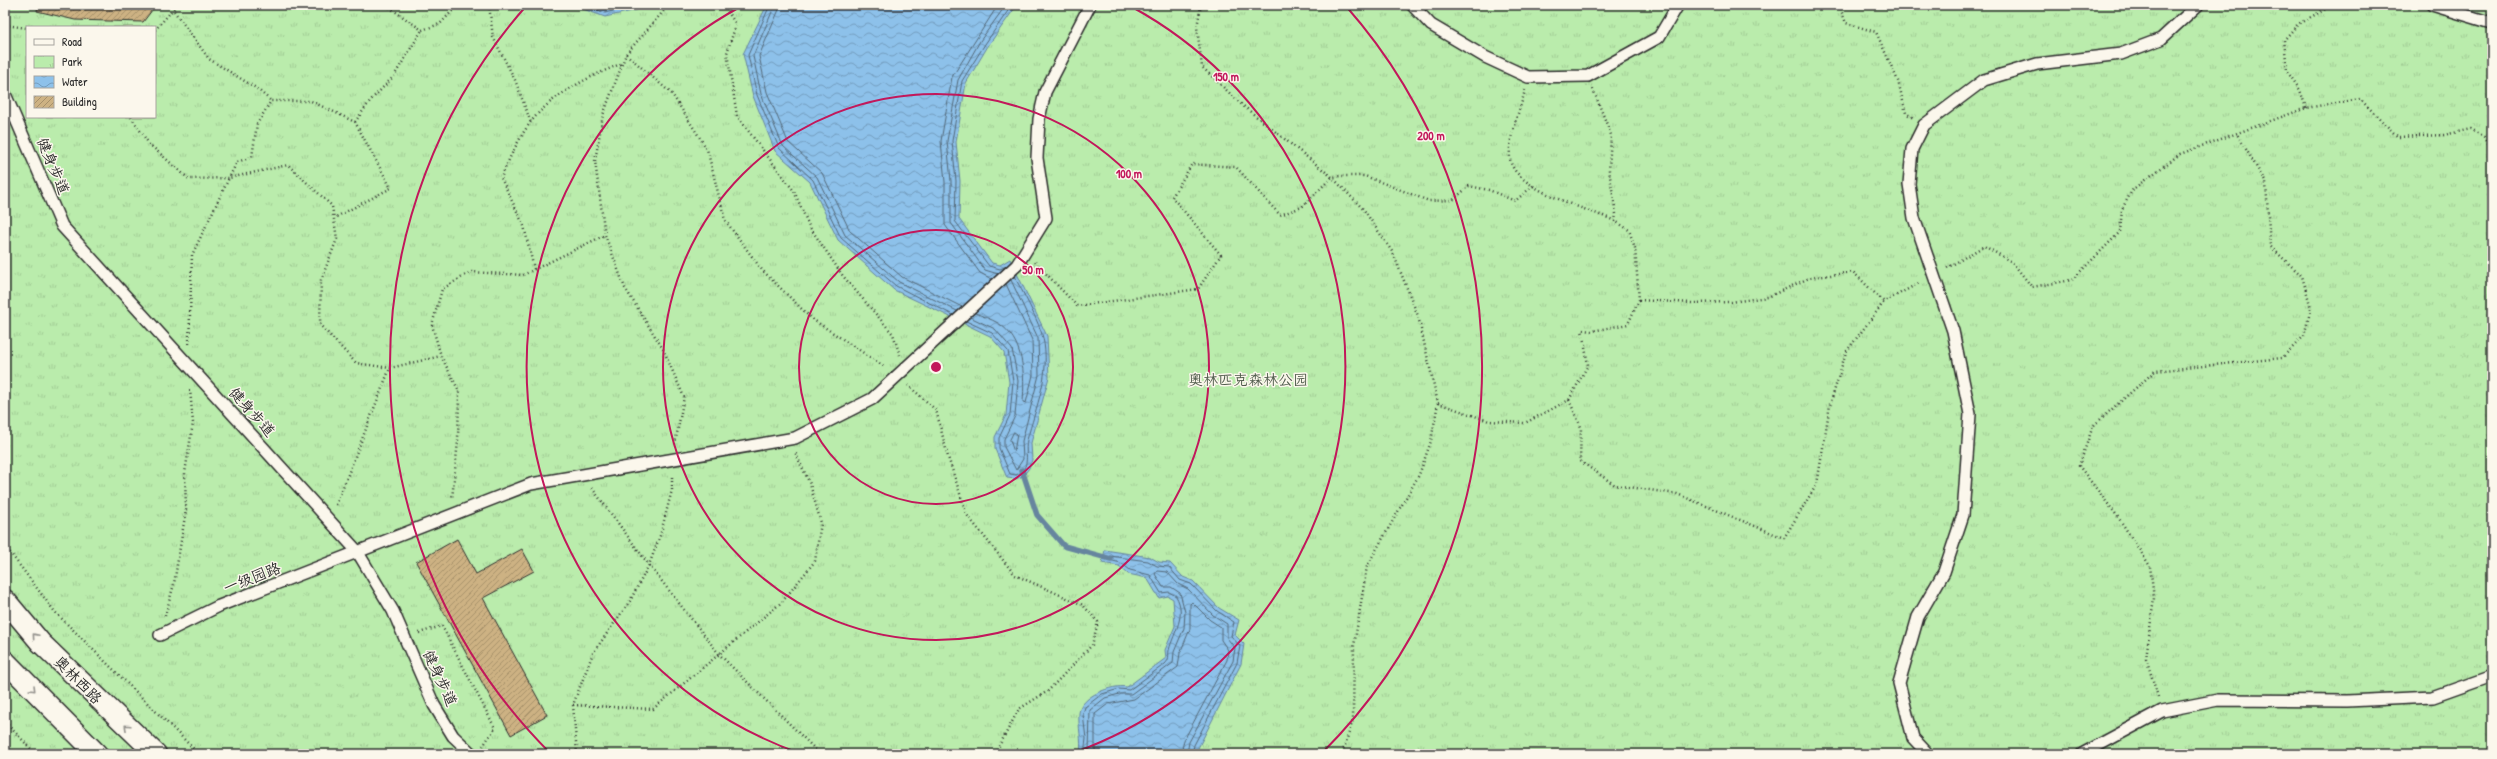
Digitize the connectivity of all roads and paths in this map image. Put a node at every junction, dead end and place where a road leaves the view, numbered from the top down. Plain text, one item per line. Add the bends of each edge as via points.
1 (177, 5) edge
2 (386, 5) edge
3 (458, 5) edge
4 (490, 5) edge
5 (669, 5) edge
6 (723, 5) edge
7 (1090, 5) edge
8 (1201, 5) edge
9 (1412, 5) edge
10 (1678, 5) edge
11 (1839, 5) edge
12 (2198, 5) edge
13 (2333, 5) edge
14 (2432, 5) edge
15 (174, 11) junction
16 (2492, 23) edge
17 (5, 25) edge
18 (26, 28) edge
19 (156, 29) edge
20 (422, 30) junction
21 (626, 54) junction
22 (623, 62) junction
23 (1528, 76) junction
24 (1588, 76) junction
25 (5, 94) edge
26 (271, 101) junction
27 (2306, 108) junction
28 (132, 118) edge
29 (355, 122) junction
30 (531, 123) junction
31 (1924, 125) junction
32 (2237, 134) junction
33 (2492, 153) edge
34 (1332, 177) junction
35 (229, 178) junction
36 (1534, 184) junction
37 (334, 218) junction
38 (1615, 222) junction
39 (604, 235) junction
40 (1025, 251) junction
41 (534, 269) junction
42 (1934, 275) junction
43 (1639, 300) junction
44 (1884, 302) junction
45 (441, 356) junction
46 (188, 365) junction
47 (390, 368) junction
48 (901, 372) junction
49 (1569, 400) junction
50 (1438, 403) junction
51 (789, 439) junction
52 (672, 459) junction
53 (582, 474) junction
54 (451, 514) junction
55 (330, 520) junction
56 (5, 546) edge
57 (357, 551) junction
58 (649, 566) junction
59 (5, 600) edge
60 (160, 635) joint
61 (405, 637) junction
62 (719, 654) junction
63 (5, 661) edge
64 (2492, 676) edge
65 (573, 705) junction
66 (2162, 711) junction
67 (5, 722) edge
68 (482, 748) dead end
69 (36, 754) edge
70 (98, 754) edge
71 (156, 754) edge
72 (199, 754) edge
73 (472, 754) edge
74 (576, 754) edge
75 (820, 754) edge
76 (997, 754) edge
77 (1342, 754) edge
78 (1928, 754) edge
79 (2082, 754) edge

1 - 15 path
2 - 20 path
3 - 20 path via 440,24
4 - 30 path via 493,37 515,80
5 - 21 path
6 - 48 path via 736,24 727,53 737,116 794,191 809,226 843,276 893,334
7 - 40 street, 一级园路 via 1045,92 1039,119 1037,158 1046,218
8 - 34 path via 1197,26 1202,67 1242,105
9 - 23 street via 1430,25 1485,57
10 - 24 street via 1659,37
11 - 31 path via 1846,23 1876,32 1898,80 1906,113
12 - 31 street via 2161,39 2121,54 2038,64 1984,80
13 - 27 path via 2298,24 2284,40 2288,71 2300,90
14 - 16 street
15 - 19 path
15 - 26 path via 209,59 256,88
17 - 18 path
20 - 29 path via 394,76 370,101
21 - 22 path
21 - 48 path via 672,94 707,149 725,220 762,270 812,319
22 - 30 path via 583,80 546,105
22 - 39 path via 603,115 595,161
23 - 24 street
23 - 36 path via 1513,125 1510,159 1518,176
24 - 38 path via 1611,135 1609,170
25 - 46 street, 健身步道 via 62,226
26 - 29 path via 311,101
26 - 35 path via 257,124 252,157 237,162
27 - 32 path
27 - 33 path via 2360,99 2398,138 2444,135 2471,129 2485,137
28 - 35 path via 149,144 189,179
29 - 37 path via 392,188
30 - 41 path via 521,135 501,178 524,226
31 - 42 street via 1912,149 1909,184 1914,218
32 - 42 path via 2180,154 2133,189 2122,209 2120,232 2072,280 2032,287 2012,262 1984,246
32 - 66 path via 2266,183 2270,246 2302,276 2311,308 2304,336 2282,358 2155,371 2092,426 2079,466 2118,517 2150,566 2154,598 2146,658
34 - 36 path via 1365,176 1429,201 1453,200 1469,186 1489,190 1515,201
34 - 40 path via 1302,207 1280,215 1236,167 1192,164 1172,197 1221,255 1198,289 1077,306
34 - 50 path via 1364,210 1394,253 1418,316
35 - 37 path via 288,165 332,206
35 - 46 path via 192,255
36 - 38 path via 1557,200
37 - 47 path via 337,239 321,280 320,326 356,364
38 - 43 path via 1630,230 1635,248
39 - 41 path
39 - 52 path via 625,288 663,349 684,397
40 - 48 street, 一级园路 via 1017,265
41 - 45 path via 523,275 472,272 442,289 432,325
42 - 44 path
42 - 78 street via 1952,331 1970,414 1963,515 1944,572 1918,617 1899,683 1913,738
43 - 44 path via 1693,304 1731,302 1768,297 1809,278 1853,272
43 - 49 path via 1628,324 1592,331 1582,330 1588,365
44 - 49 path via 1846,352 1830,405 1818,484 1784,538 1677,494 1615,485 1580,461 1581,427
45 - 47 path
45 - 54 path via 459,391 458,442
46 - 55 street, 健身步道
46 - 60 path via 193,423 185,473 186,510 174,584
47 - 55 path
48 - 51 street, 一级园路 via 872,399
48 - 76 path via 936,410 967,515 1015,575 1083,605 1098,622 1092,645 1048,691 1019,709
49 - 50 path via 1525,423 1489,421
50 - 77 path via 1431,440 1419,475 1367,566 1354,646 1354,720
51 - 52 street, 一级园路
51 - 62 path via 810,484 821,523 815,561 782,602
52 - 53 street, 一级园路
52 - 58 path via 672,490
53 - 54 street, 一级园路 via 532,484
53 - 58 path
54 - 57 street, 一级园路
55 - 57 street, 健身步道
56 - 72 path via 56,612
57 - 60 street, 一级园路 via 219,606
57 - 61 street, 健身步道
58 - 62 path
58 - 65 path via 630,601 593,653
71 -> 59 main road, 奥林西路 via 41,643
61 - 68 path via 442,626 495,728
61 - 73 street, 健身步道 via 434,705 453,736
62 - 65 path via 653,709
62 - 75 path
63 -> 70 main road
64 - 66 street via 2434,697 2347,701 2218,700
65 - 74 path
66 - 79 street
67 - 69 path

